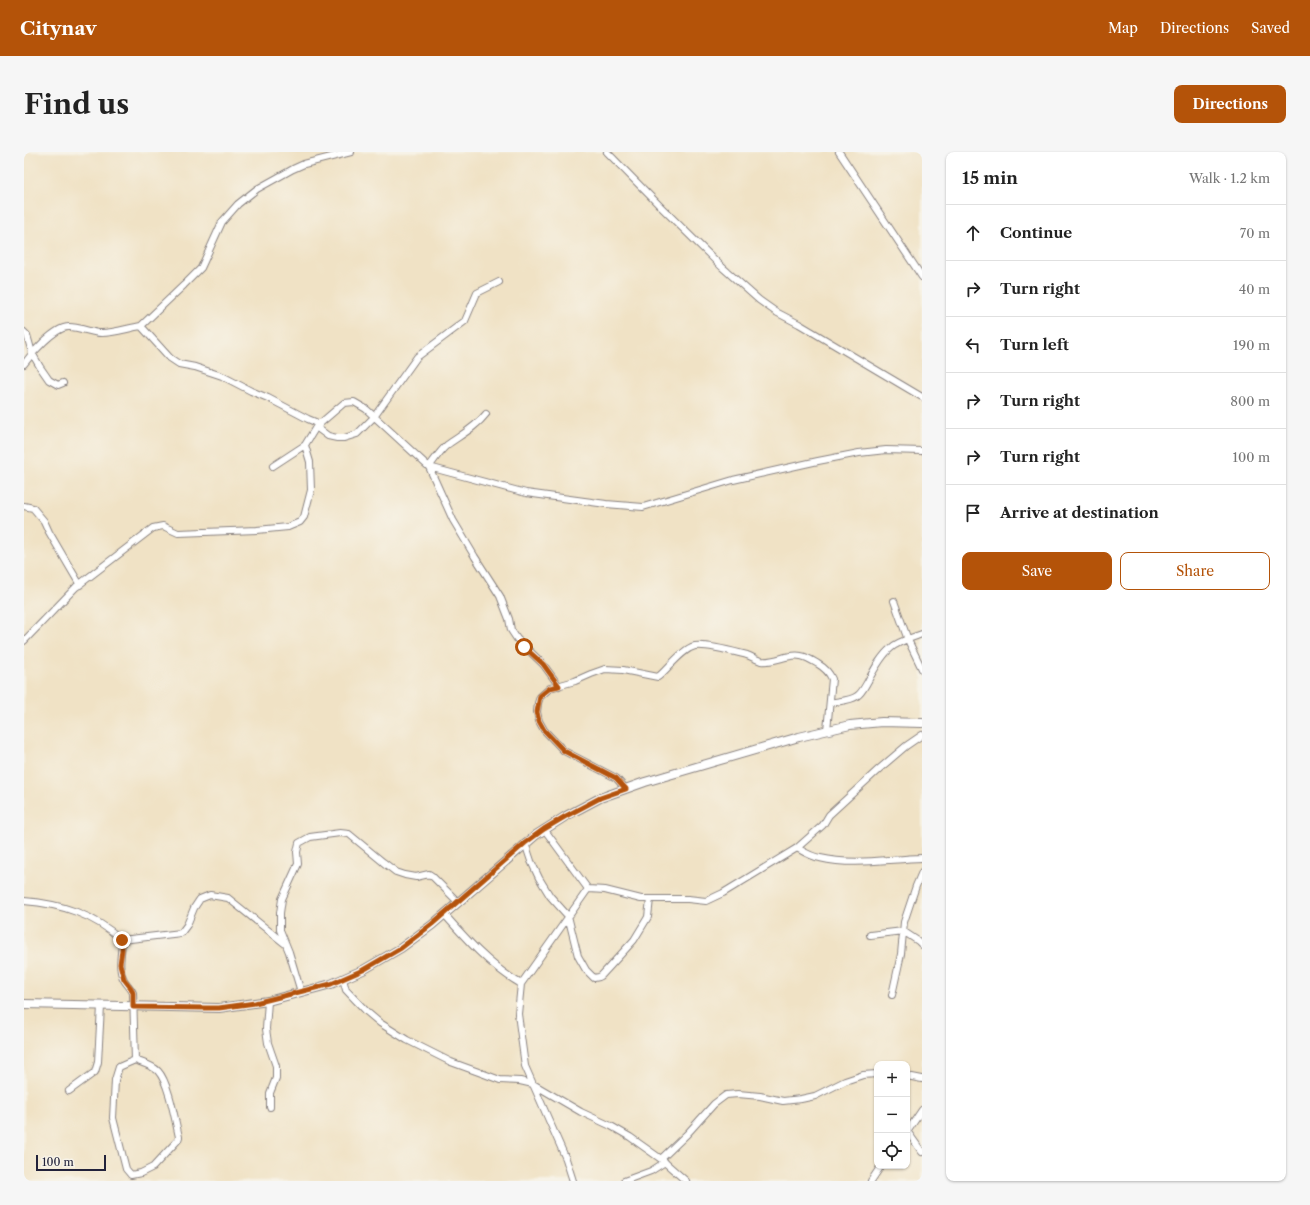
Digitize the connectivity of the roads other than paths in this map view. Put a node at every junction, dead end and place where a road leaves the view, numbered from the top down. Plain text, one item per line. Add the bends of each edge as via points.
1 (351, 152) edge
2 (607, 152) edge
3 (839, 152) edge
4 (339, 154) edge
5 (922, 278) edge
6 (499, 282) dead end
7 (141, 326) junction
8 (24, 332) edge
9 (32, 353) junction
10 (24, 364) edge
11 (63, 383) dead end
12 (922, 397) edge
13 (486, 414) dead end
14 (374, 417) junction
15 (318, 425) junction
16 (304, 444) junction
17 (922, 451) edge
18 (273, 466) dead end
19 (429, 466) junction
20 (24, 506) edge
21 (80, 585) junction
22 (894, 601) dead end
23 (922, 634) edge
24 (908, 640) junction
25 (24, 641) edge
26 (922, 669) edge
27 (559, 686) junction
28 (830, 703) junction
29 (922, 724) edge
30 (827, 730) junction
31 (922, 735) edge
32 (626, 789) junction
33 (544, 829) junction
34 (525, 843) junction
35 (797, 848) junction
36 (922, 858) edge
37 (922, 872) edge
38 (588, 889) junction
39 (650, 899) junction
40 (24, 901) edge
41 (458, 902) junction
42 (444, 914) junction
43 (568, 916) junction
44 (904, 931) junction
45 (870, 935) dead end
46 (122, 940) junction
47 (285, 944) junction
48 (922, 945) edge
49 (343, 978) junction
50 (520, 984) junction
51 (301, 992) junction
52 (892, 995) dead end
53 (268, 1001) junction
54 (24, 1004) edge
55 (101, 1006) junction
56 (133, 1007) junction
57 (135, 1060) junction
58 (874, 1074) edge
59 (910, 1077) edge
60 (922, 1079) edge
61 (533, 1084) junction
62 (69, 1091) dead end
63 (270, 1107) dead end
64 (922, 1110) edge
65 (910, 1127) edge
66 (908, 1133) edge
67 (922, 1152) edge
68 (663, 1160) junction
69 (879, 1169) edge
70 (573, 1181) edge
71 (624, 1181) edge
72 (686, 1181) edge
73 (871, 1181) edge

1 - 4 street
2 - 12 street via 722,267 760,300 776,312
3 - 5 street
4 - 7 street via 293,169 257,189 238,204 222,222 201,268
6 - 14 street via 478,293 465,321 417,357
7 - 9 street via 101,333 68,327 55,333
7 - 15 street via 170,358 179,364 222,376
8 - 9 street
9 - 10 street
9 - 11 street via 49,380 58,386
13 - 19 street via 481,421 443,449
14 - 15 street via 357,434 344,438 328,436
14 - 15 street via 357,403 347,402
14 - 19 street
15 - 16 street
16 - 18 street
16 - 21 street via 310,462 311,490 304,517 300,522 288,527 257,530 178,533 163,526 153,528
17 - 19 street via 886,450 824,460 733,480 643,507 526,493
19 - 27 street via 453,520 500,596 511,630 524,647 543,664
20 - 21 street via 33,508 44,521
21 - 25 street
22 - 24 street
23 - 24 street
24 - 26 street
24 - 28 street via 890,648 858,696
27 - 28 street via 605,669 658,677 682,654 697,646 761,661 792,656 811,659 823,667 832,679
27 - 32 street via 550,688 540,696 537,712 544,730 564,751 616,778
28 - 30 street
29 - 30 main road via 882,722
30 - 32 main road
31 - 35 street via 879,769
32 - 33 main road via 600,798
33 - 34 main road
33 - 38 street
34 - 41 main road
34 - 43 street via 539,878 550,896
35 - 36 street via 818,858 840,861
35 - 39 street via 723,894 706,901
37 - 44 street via 904,922
38 - 39 street
38 - 43 street
39 - 43 street via 648,916 634,940 599,978 594,978 586,970 578,956
40 - 46 street via 70,909 110,930
41 - 42 main road
41 - 47 street via 429,874 416,878 396,872 350,834 310,837 299,843 298,864 282,899 280,930
42 - 49 main road via 401,948 363,970
42 - 50 street via 470,944 496,968
43 - 50 street
44 - 45 street
44 - 48 street
44 - 52 street
46 - 47 street via 181,933 200,899 210,895 228,898
46 - 56 street via 120,964 124,979 133,993
47 - 51 street
49 - 51 main road
49 - 61 street via 346,990 368,1012 380,1023 408,1040 451,1062 500,1080
50 - 61 street via 518,1014 525,1066
51 - 53 main road
53 - 56 main road via 219,1008
53 - 63 street via 266,1029 276,1066 276,1078 270,1093
54 - 55 main road
55 - 56 main road
55 - 62 street via 98,1062 95,1072
56 - 57 street
57 - 57 street via 158,1071 166,1086 179,1137 153,1167 131,1175 126,1169 113,1118 115,1080 119,1067
58 - 68 street via 845,1081 801,1100 783,1101 760,1096 726,1095 714,1104
59 - 60 street
61 - 68 street via 581,1112 617,1129
61 - 70 street
64 - 65 street
66 - 67 street
68 - 71 street via 651,1171
68 - 72 street
69 - 73 street

